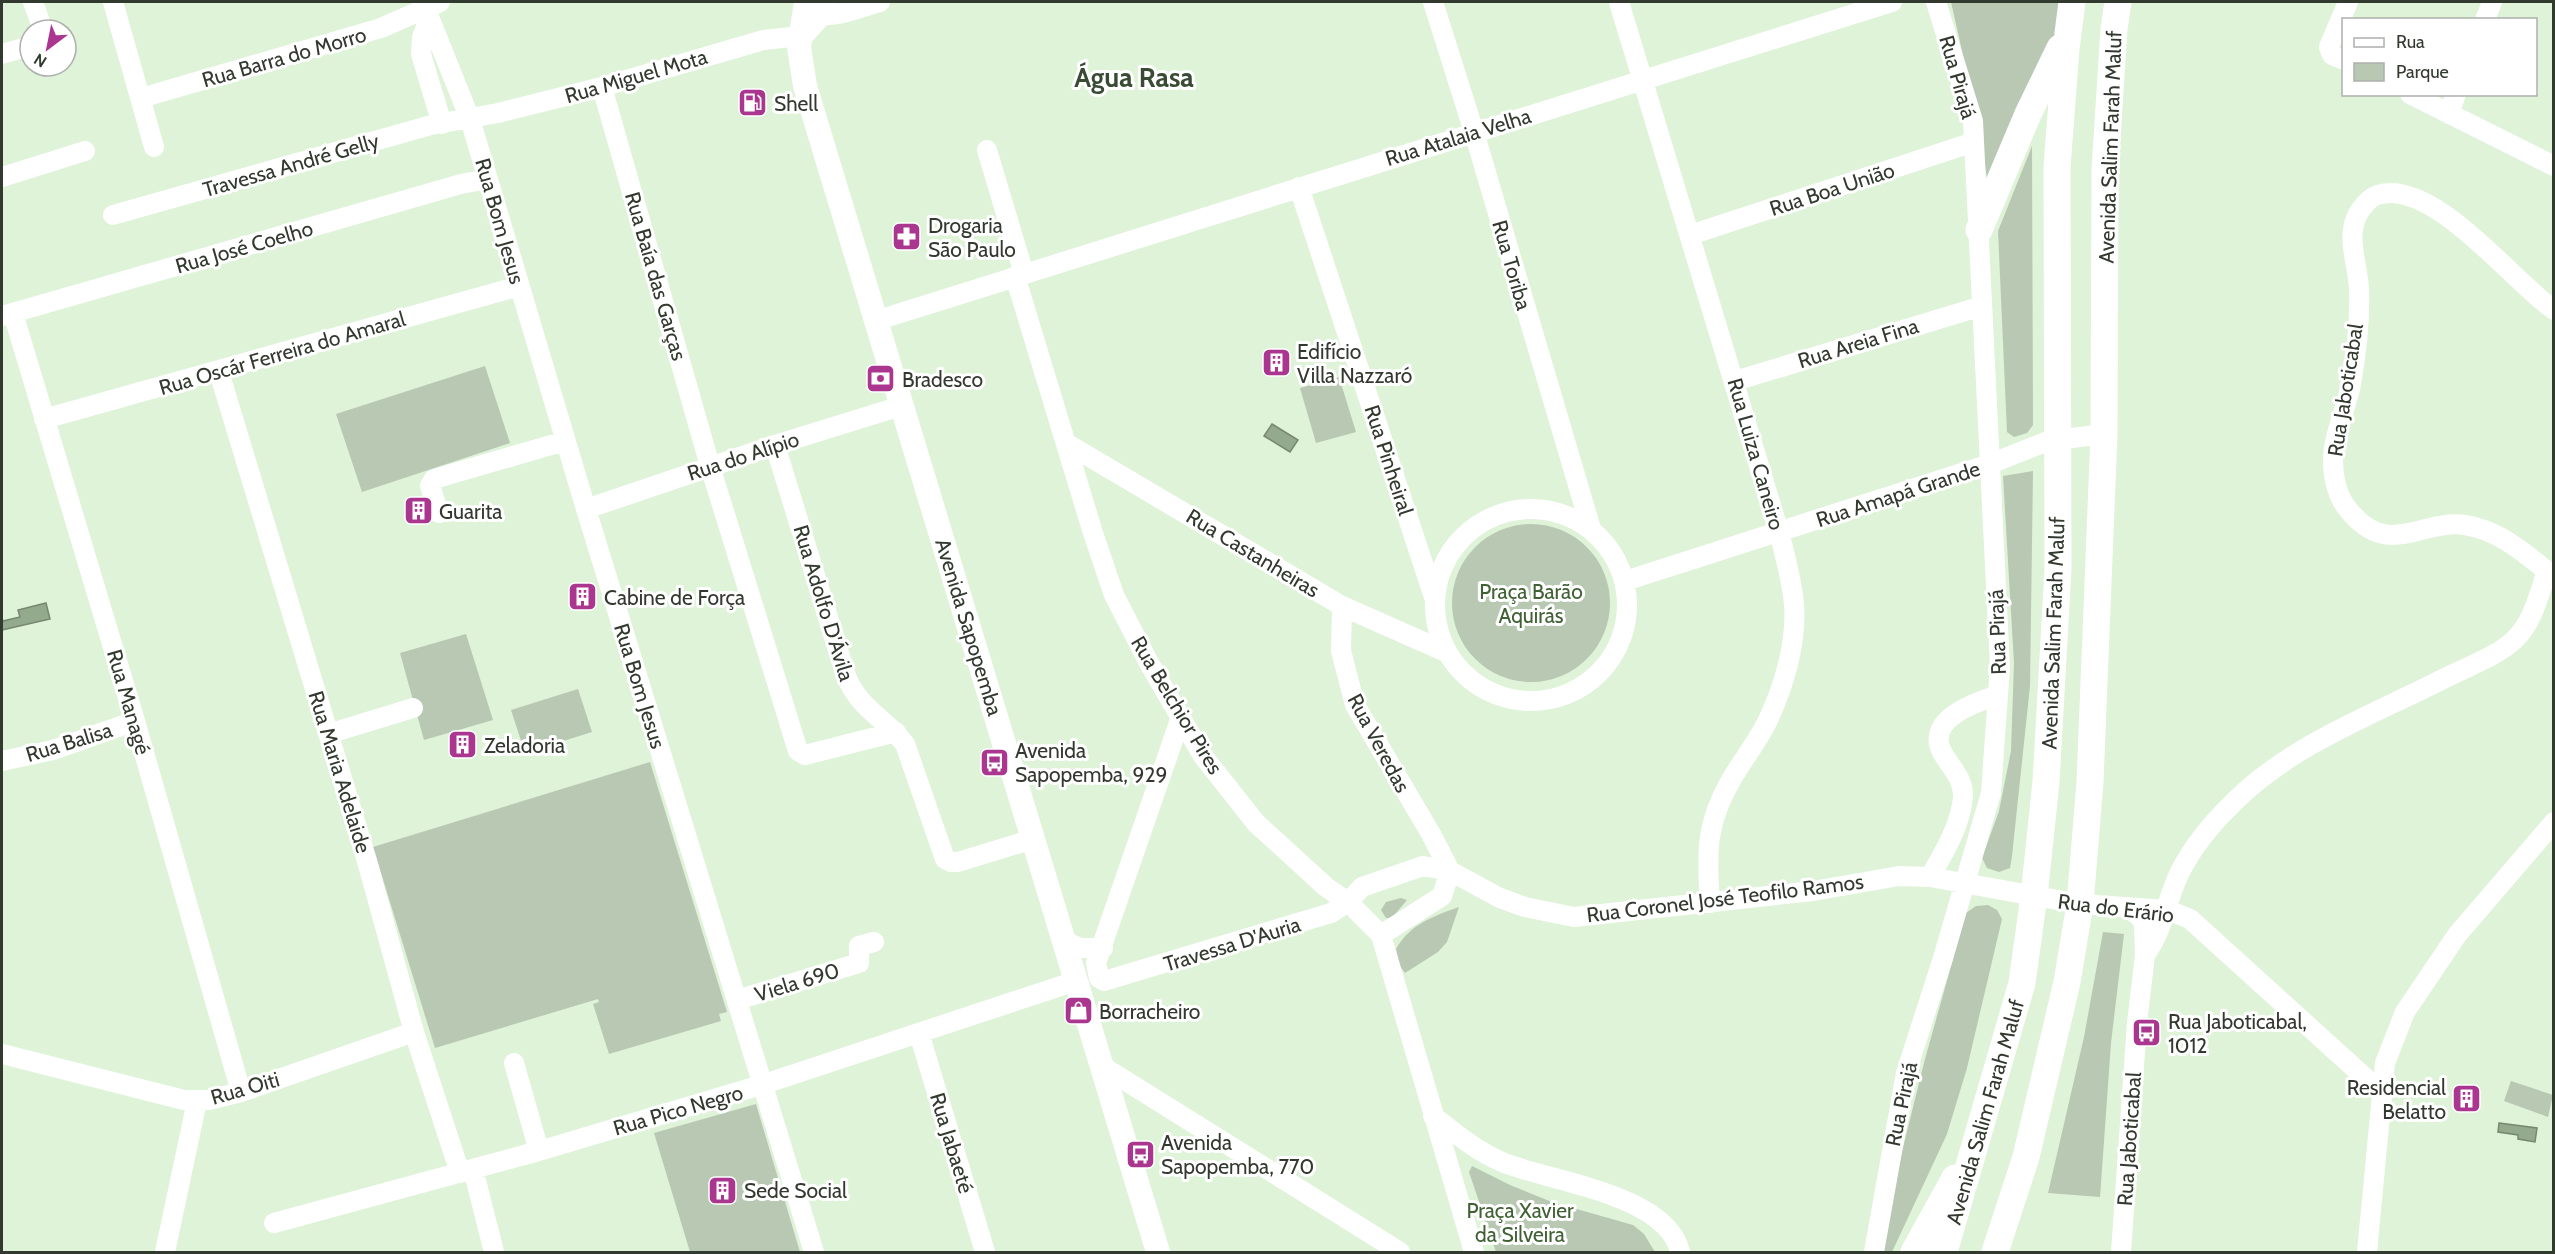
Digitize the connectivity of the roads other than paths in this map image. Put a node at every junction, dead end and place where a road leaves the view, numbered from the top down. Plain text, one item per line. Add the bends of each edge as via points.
1 (33, 2) edge
2 (113, 2) edge
3 (880, 2) edge
4 (1433, 2) edge
5 (1619, 2) edge
6 (1892, 2) edge
7 (1936, 2) edge
8 (2072, 2) edge
9 (2348, 2) edge
10 (2492, 2) edge
11 (2120, 7) edge
12 (430, 8) edge
13 (814, 8) edge
14 (39, 18) edge
15 (2486, 18) edge
16 (2068, 30) junction
17 (801, 36) junction
18 (18, 49) edge
19 (2, 54) edge
20 (2338, 58) edge
21 (1643, 80) junction
22 (602, 87) junction
23 (2414, 96) edge
24 (2456, 96) edge
25 (141, 98) junction
26 (2449, 114) junction
27 (470, 119) junction
28 (442, 124) junction
29 (1474, 132) junction
30 (1974, 142) junction
31 (154, 147) dead end
32 (987, 150) dead end
33 (85, 151) dead end
34 (2553, 166) edge
35 (2, 177) edge
36 (487, 178) junction
37 (1299, 187) junction
38 (113, 215) dead end
39 (1979, 230) junction
40 (1690, 235) junction
41 (1020, 275) junction
42 (519, 286) junction
43 (1982, 306) junction
44 (2553, 310) edge
45 (7, 315) edge
46 (875, 321) junction
47 (219, 372) junction
48 (1735, 381) junction
49 (901, 406) junction
50 (44, 419) junction
51 (2104, 434) junction
52 (2058, 439) junction
53 (565, 441) junction
54 (1066, 443) junction
55 (775, 445) junction
56 (1990, 464) junction
57 (710, 466) junction
58 (585, 509) junction
59 (439, 513) dead end
60 (1591, 529) junction
61 (1779, 532) junction
62 (2550, 568) edge
63 (1625, 581) junction
64 (1434, 597) junction
65 (1342, 606) junction
66 (1446, 652) junction
67 (1998, 694) junction
68 (413, 708) dead end
69 (1181, 717) junction
70 (135, 721) junction
71 (896, 732) junction
72 (328, 734) junction
73 (2, 761) edge
74 (2553, 822) edge
75 (1033, 838) junction
76 (1450, 871) junction
77 (1929, 878) junction
78 (1964, 884) junction
79 (2034, 896) junction
80 (1348, 902) junction
81 (1710, 903) junction
82 (2080, 904) junction
83 (2127, 907) junction
84 (2168, 910) junction
85 (1380, 935) junction
86 (1064, 941) junction
87 (874, 942) dead end
88 (1103, 948) junction
89 (2145, 955) junction
90 (1076, 981) junction
91 (737, 1000) junction
92 (414, 1032) junction
93 (919, 1033) junction
94 (2, 1054) edge
95 (514, 1063) dead end
96 (1102, 1066) junction
97 (764, 1084) junction
98 (241, 1092) junction
99 (2382, 1093) junction
100 (197, 1101) junction
101 (1433, 1116) junction
102 (1979, 1132) junction
103 (539, 1151) junction
104 (467, 1171) junction
105 (274, 1223) dead end
106 (165, 1252) edge
107 (494, 1252) edge
108 (814, 1252) edge
109 (985, 1252) edge
110 (1158, 1252) edge
111 (1400, 1252) edge
112 (1473, 1252) edge
113 (1680, 1252) edge
114 (1874, 1252) edge
115 (1914, 1252) edge
116 (1944, 1252) edge
117 (1995, 1252) edge
118 (2121, 1252) edge
119 (2367, 1252) edge

1 - 14 street
2 - 25 street
3 - 13 street via 841,13
4 - 29 street, Rua Toriba
5 - 21 street, Rua Luiza Caneiro
6 - 21 street, Rua Atalaia Velha
7 - 30 street, Rua Pirajá via 1973,121
8 - 16 highway, Avenida Salim Farah Maluf
9 - 20 street via 2329,47
10 - 15 street
11 - 51 highway, Avenida Salim Farah Maluf via 2105,169
12 - 25 street, Rua Barra do Morro via 381,28
12 - 27 street, Rua Bom Jesus
12 - 28 street via 421,54
13 - 17 main road, Avenida Sapopemba
16 - 39 highway
16 - 52 highway, Avenida Salim Farah Maluf via 2057,167
17 - 22 street, Rua Miguel Mota via 763,40
17 - 46 main road, Avenida Sapopemba via 798,57 805,86
18 - 19 street
21 - 29 street, Rua Atalaia Velha
21 - 40 street, Rua Luiza Caneiro
22 - 27 street, Rua Miguel Mota
22 - 57 street, Rua Baía das Garças
23 - 26 street
24 - 26 street
25 - 31 street
26 - 34 street
27 - 28 street, Travessa André Gelly
27 - 36 street, Rua Bom Jesus
28 - 38 street, Travessa André Gelly
29 - 37 street, Rua Atalaia Velha
29 - 60 street, Rua Toriba
30 - 39 street, Rua Pirajá
30 - 40 street, Rua Boa União
32 - 41 street
33 - 35 street
36 - 42 street, Rua Bom Jesus
36 - 45 street, Rua José Coelho
37 - 41 street, Rua Atalaia Velha
37 - 64 street, Rua Pinheiral
39 - 43 street, Rua Pirajá
40 - 48 street, Rua Luiza Caneiro
41 - 46 street, Rua Atalaia Velha
41 - 54 street, Rua Belchior Pires
42 - 47 street, Rua Oscár Ferreira do Amaral
42 - 53 street, Rua Bom Jesus
43 - 48 street, Rua Areia Fina
43 - 56 street, Rua Pirajá
44 - 62 street, Rua Jaboticabal via 2461,226 2413,197 2376,195 2356,218 2352,238 2358,300 2351,383 2333,457 2338,496 2363,525 2400,536 2440,526 2480,528
45 - 50 street, Rua Managé
46 - 49 main road, Avenida Sapopemba
47 - 50 street, Rua Oscár Ferreira do Amaral
47 - 72 street, Rua Maria Adelaide
48 - 61 street, Rua Luiza Caneiro
49 - 55 street, Rua do Alípio
49 - 75 main road, Avenida Sapopemba
50 - 70 street, Rua Managé
51 - 52 street, Rua Amapá Grande
51 - 82 highway, Avenida Salim Farah Maluf via 2090,782
52 - 56 street, Rua Amapá Grande
52 - 79 highway, Avenida Salim Farah Maluf via 2054,667
53 - 58 street, Rua Bom Jesus
53 - 59 street via 434,479 430,486
54 - 65 street, Rua Castanheiras
54 - 69 street, Rua Belchior Pires via 1114,595
55 - 57 street, Rua do Alípio
55 - 71 street, Rua Adolfo D'Ávila via 852,692
56 - 61 street, Rua Amapá Grande
56 - 67 street, Rua Pirajá
57 - 58 street, Rua do Alípio
57 - 71 street, Rua Baía das Garças via 798,752 805,755
58 - 91 street, Rua Bom Jesus
60 - 63 street via 1612,552
60 - 64 street via 1565,514 1536,508 1506,511 1479,523 1456,542 1441,568
61 - 63 street, Rua Amapá Grande
61 - 81 street, Rua Luiza Caneiro via 1794,605 1793,633 1787,664 1767,721 1719,802 1709,832
62 - 84 street, Rua Jaboticabal via 2530,619 2514,641 2322,739 2272,769 2236,799 2180,872
63 - 66 street via 1628,612 1620,643 1604,669 1580,689 1550,700 1519,701 1489,692 1463,674
64 - 66 street via 1436,625
65 - 66 street, Rua Castanheiras
65 - 76 street, Rua Veredas via 1341,651 1355,705
67 - 77 street via 1955,713 1941,731 1942,752 1960,780 1963,796 1954,831
67 - 78 street, Rua Pirajá via 1991,793
68 - 72 street
69 - 80 street, Rua Belchior Pires via 1203,756 1256,824
69 - 88 street
70 - 73 street, Rua Balisa via 53,750
70 - 98 street, Rua Managé
71 - 75 street, Rua Adolfo D'Ávila via 912,761 945,859 958,862
72 - 92 street, Rua Maria Adelaide
74 - 99 street via 2428,975 2405,1012 2385,1063
75 - 86 main road, Avenida Sapopemba
76 - 80 street, Travessa D'Auria via 1423,866 1362,887
76 - 81 street, Rua Coronel José Teofilo Ramos via 1500,898 1574,917
76 - 85 street via 1442,896
77 - 78 street, Rua Coronel José Teofilo Ramos
77 - 81 street, Rua Coronel José Teofilo Ramos via 1899,876
78 - 79 street, Rua Coronel José Teofilo Ramos
78 - 114 street, Rua Pirajá via 1906,1072
79 - 82 street, Rua do Erário
79 - 102 highway, Avenida Salim Farah Maluf via 2022,983
80 - 85 street, Rua Belchior Pires
80 - 88 street, Travessa D'Auria via 1331,914 1112,979 1101,979 1096,970
82 - 83 street, Rua do Erário
82 - 117 highway, Avenida Salim Farah Maluf via 2067,981 2026,1157
83 - 84 street, Rua do Erário
83 - 89 street, Rua Jaboticabal via 2144,925
84 - 89 street, Rua Jaboticabal
84 - 99 street, Rua do Erário via 2190,919
85 - 101 street, Rua Belchior Pires
86 - 88 street via 1080,948
86 - 90 main road, Avenida Sapopemba
87 - 91 street, Viela 690 via 859,946 859,963
89 - 118 street, Rua Jaboticabal
90 - 93 street, Rua Pico Negro
90 - 96 main road, Avenida Sapopemba
91 - 97 street, Rua Bom Jesus
92 - 98 street, Rua Oiti
92 - 104 street, Rua Maria Adelaide
93 - 97 street, Rua Pico Negro
93 - 109 street, Rua Jabaeté
94 - 100 street, Rua Oiti
95 - 103 street
96 - 110 main road, Avenida Sapopemba
96 - 111 street
97 - 103 street, Rua Pico Negro
97 - 108 street, Rua Bom Jesus
98 - 100 street, Rua Oiti
99 - 119 street
100 - 106 street
101 - 112 street, Rua Belchior Pires
101 - 113 street via 1474,1147 1502,1162 1638,1207 1664,1223 1677,1240
102 - 115 highway
102 - 116 highway, Avenida Salim Farah Maluf
103 - 104 street, Rua Pico Negro
104 - 105 street, Rua Pico Negro
104 - 107 street, Rua Maria Adelaide

